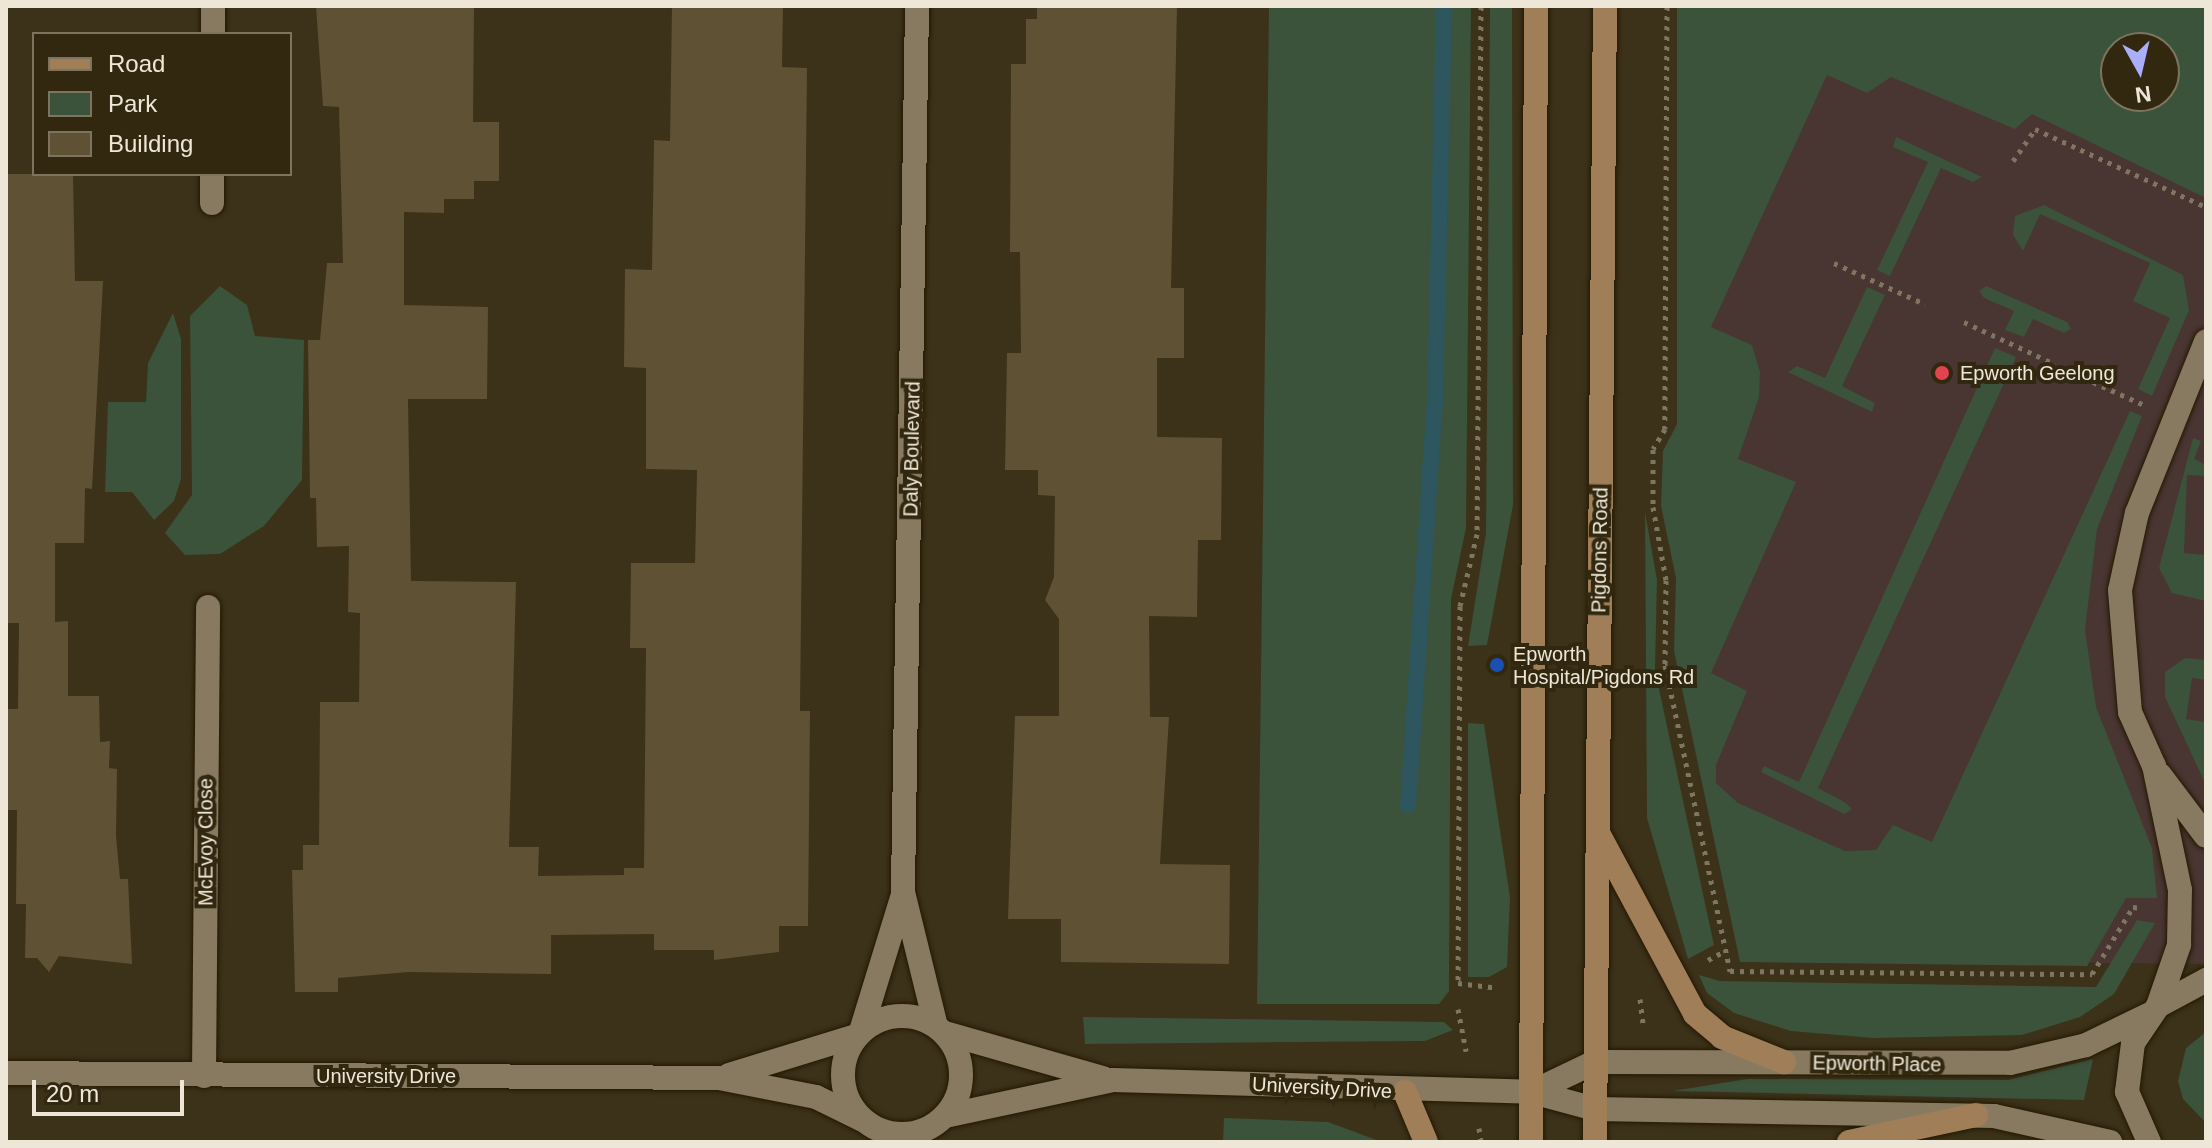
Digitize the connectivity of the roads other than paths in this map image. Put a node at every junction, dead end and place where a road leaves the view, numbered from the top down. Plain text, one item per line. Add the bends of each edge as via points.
1 (213, 6) edge
2 (917, 6) edge
3 (1536, 6) edge
4 (1605, 6) edge
5 (213, 32) edge
6 (212, 176) edge
7 (212, 203) dead end
8 (2206, 341) edge
9 (208, 607) dead end
10 (2154, 766) junction
11 (1597, 831) junction
12 (2206, 836) edge
13 (903, 892) junction
14 (2206, 980) edge
15 (2154, 1010) junction
16 (940, 1029) junction
17 (858, 1034) junction
18 (1595, 1062) junction
19 (1784, 1062) junction
20 (6, 1073) edge
21 (204, 1076) junction
22 (719, 1078) junction
23 (1113, 1080) junction
24 (1405, 1092) junction
25 (1532, 1092) junction
26 (1595, 1109) junction
27 (1976, 1115) junction
28 (940, 1126) edge
29 (867, 1128) edge
30 (1426, 1142) edge
31 (1531, 1142) edge
32 (1595, 1142) edge
33 (1849, 1142) edge
34 (2110, 1142) edge
35 (2149, 1142) edge

1 - 5 street
2 - 13 street, Daly Boulevard
3 - 25 street
4 - 11 street, Pigdons Road
6 - 7 street
8 - 10 street via 2137,513 2120,590 2130,712
9 - 21 street, McEvoy Close
10 - 12 street
10 - 15 street via 2181,911 2177,955
11 - 18 street, Pigdons Road
11 - 19 street via 1695,1014 1722,1037
13 - 16 street, Daly Boulevard
13 - 17 street, Daly Boulevard
14 - 15 street, Epworth Place
15 - 19 street, Epworth Place via 2086,1045 2010,1063
15 - 35 street via 2133,1043 2127,1076 2131,1108
16 - 17 street via 897,1015
16 - 23 street, University Drive
16 - 28 street via 962,1074
17 - 22 street, University Drive
17 - 29 street via 842,1070 851,1106
18 - 19 street, Epworth Place
18 - 25 street, University Drive
18 - 26 street, Pigdons Road
20 - 21 street, University Drive
21 - 22 street, University Drive
22 - 29 street, University Drive via 816,1097
23 - 24 street, University Drive
23 - 28 street, University Drive
24 - 25 street, University Drive
24 - 30 street
25 - 26 street, University Drive
25 - 31 street
26 - 27 street
26 - 32 street, Pigdons Road
27 - 33 street
27 - 34 street
28 - 29 street via 912,1133

